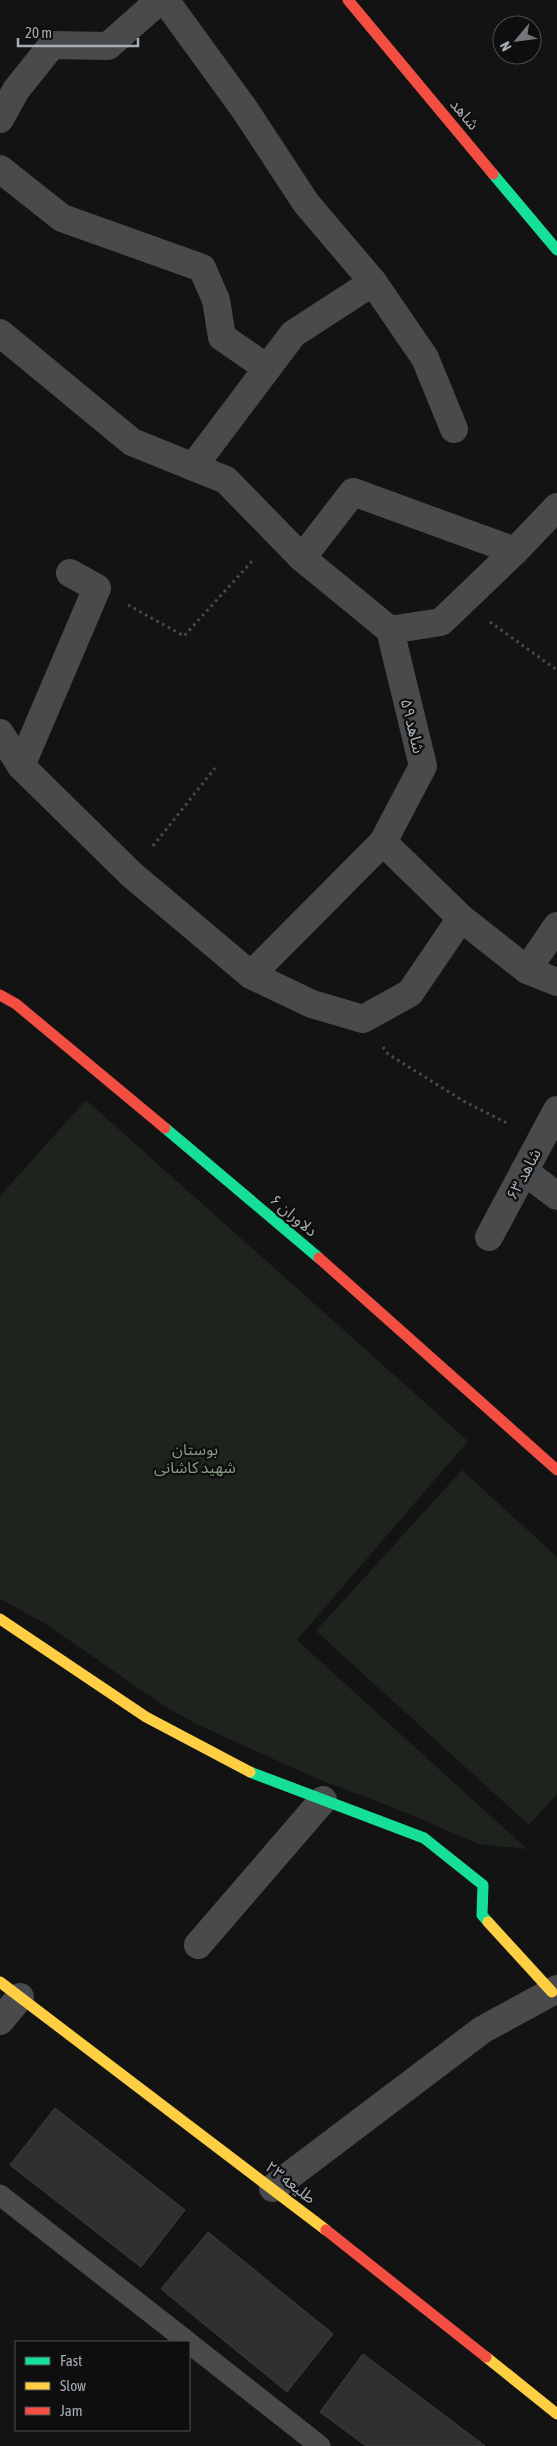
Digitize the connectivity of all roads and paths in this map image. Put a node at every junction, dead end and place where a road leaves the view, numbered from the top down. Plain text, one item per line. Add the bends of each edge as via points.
1 (160, 0) edge
2 (165, 0) edge
3 (348, 0) edge
4 (0, 119) edge
5 (0, 169) edge
6 (557, 250) edge
7 (372, 282) junction
8 (0, 332) edge
9 (267, 368) junction
10 (454, 429) dead end
11 (193, 467) junction
12 (557, 507) edge
13 (277, 533) junction
14 (515, 551) junction
15 (302, 558) junction
16 (70, 573) dead end
17 (97, 588) junction
18 (462, 603) junction
19 (390, 630) junction
20 (557, 670) edge
21 (0, 733) edge
22 (22, 766) junction
23 (215, 768) dead end
24 (383, 842) junction
25 (131, 874) junction
26 (461, 918) junction
27 (557, 926) edge
28 (527, 970) junction
29 (251, 975) junction
30 (557, 982) edge
31 (0, 995) edge
32 (363, 1019) junction
33 (557, 1110) edge
34 (540, 1141) junction
35 (524, 1171) junction
36 (557, 1196) edge
37 (489, 1237) dead end
38 (557, 1470) edge
39 (0, 1620) edge
40 (323, 1800) junction
41 (198, 1945) dead end
42 (10, 1990) edge
43 (554, 1990) edge
44 (0, 2021) edge
45 (273, 2188) junction
46 (0, 2194) edge
47 (185, 2341) edge
48 (190, 2345) edge
49 (557, 2414) edge
50 (320, 2446) edge

1 - 4 street via 108,46 52,44 16,90
2 - 7 street via 245,110 306,203
3 - 6 street, شاهد
5 - 9 street via 62,218 202,268 216,300 222,337
7 - 9 street via 293,334
7 - 10 street via 425,358
8 - 11 street via 132,442
9 - 11 street
11 - 13 street via 226,480
12 - 14 street
13 - 15 street
13 - 17 path via 184,636
14 - 15 street via 353,492
14 - 18 street
15 - 19 street
16 - 17 street
17 - 22 street
18 - 19 street via 441,622
18 - 20 path
19 - 24 street, شاهد ۵۹ via 423,766
21 - 22 street
22 - 25 street
23 - 25 path
24 - 26 street
24 - 29 street, شاهد ۵۹
25 - 29 street
26 - 28 street
26 - 32 street via 410,993
27 - 28 street
28 - 30 street
29 - 32 street via 312,1004
31 - 38 street, دلاوران ۶ via 23,1010 358,1290
32 - 34 path via 388,1054 465,1102
33 - 34 street, شاهد ۶۳
34 - 35 street, شاهد ۶۳
35 - 36 street
35 - 37 street, شاهد ۶۳
39 - 40 street via 146,1717 262,1778
40 - 41 street
40 - 43 street via 424,1838 484,1885 482,1915
42 - 44 street
42 - 45 street, طلیعه ۲۳
43 - 45 street via 482,2030
45 - 49 street, طلیعه ۲۳
46 - 47 lane
48 - 50 lane

